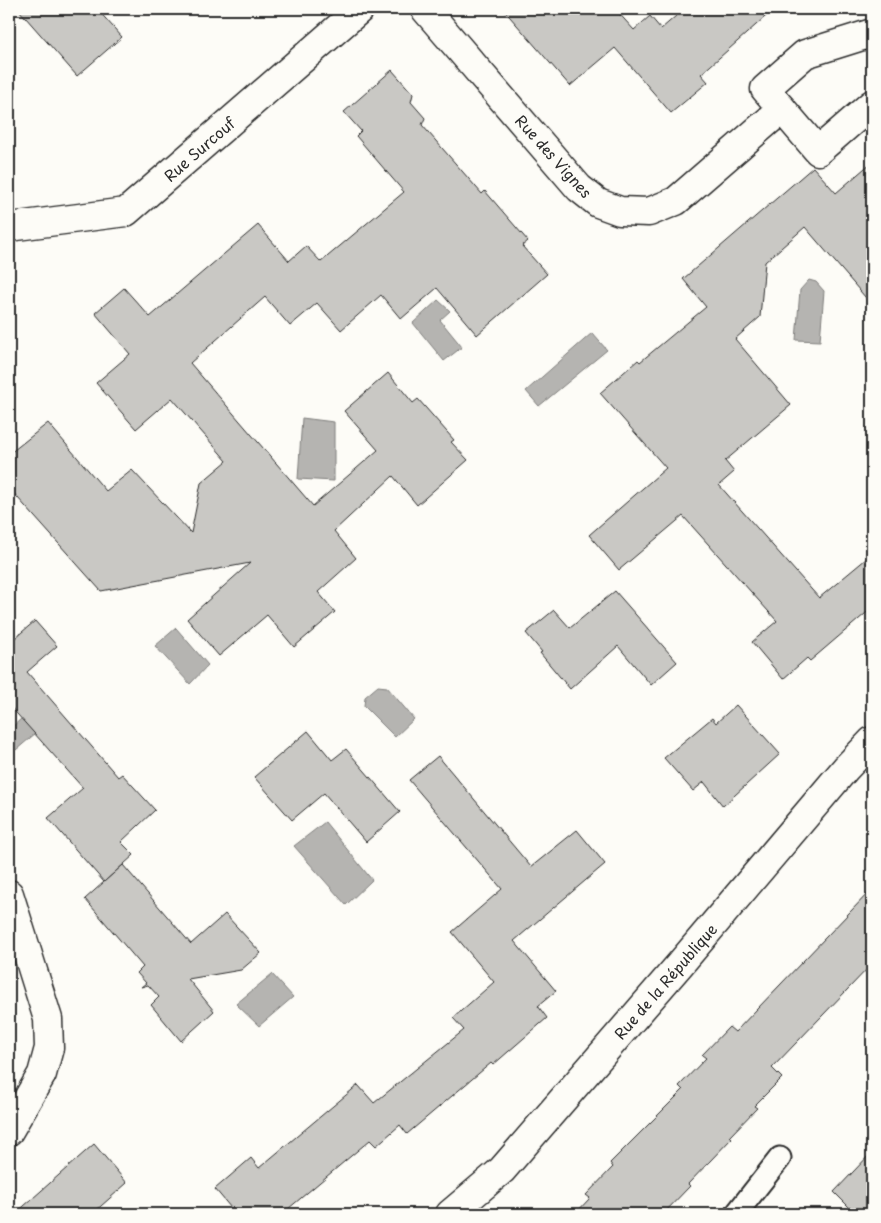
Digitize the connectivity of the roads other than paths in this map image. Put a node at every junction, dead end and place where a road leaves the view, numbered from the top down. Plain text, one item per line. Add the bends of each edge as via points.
1 (360, 9) edge
2 (425, 9) edge
3 (872, 33) edge
4 (872, 104) edge
5 (782, 109) junction
6 (9, 227) edge
7 (872, 740) edge
8 (9, 894) edge
9 (9, 1131) edge
10 (780, 1158) dead end
11 (450, 1214) edge
12 (736, 1214) edge

1 - 6 street, Rue Surcouf via 126,212
2 - 5 street, Rue des Vignes via 579,188 598,204 620,211 649,212 676,201
3 - 5 street via 805,54 765,89
4 - 5 street via 818,151
7 - 11 street, Rue de la République via 502,1170
8 - 9 street via 48,1019 49,1048 42,1074
10 - 12 lane

